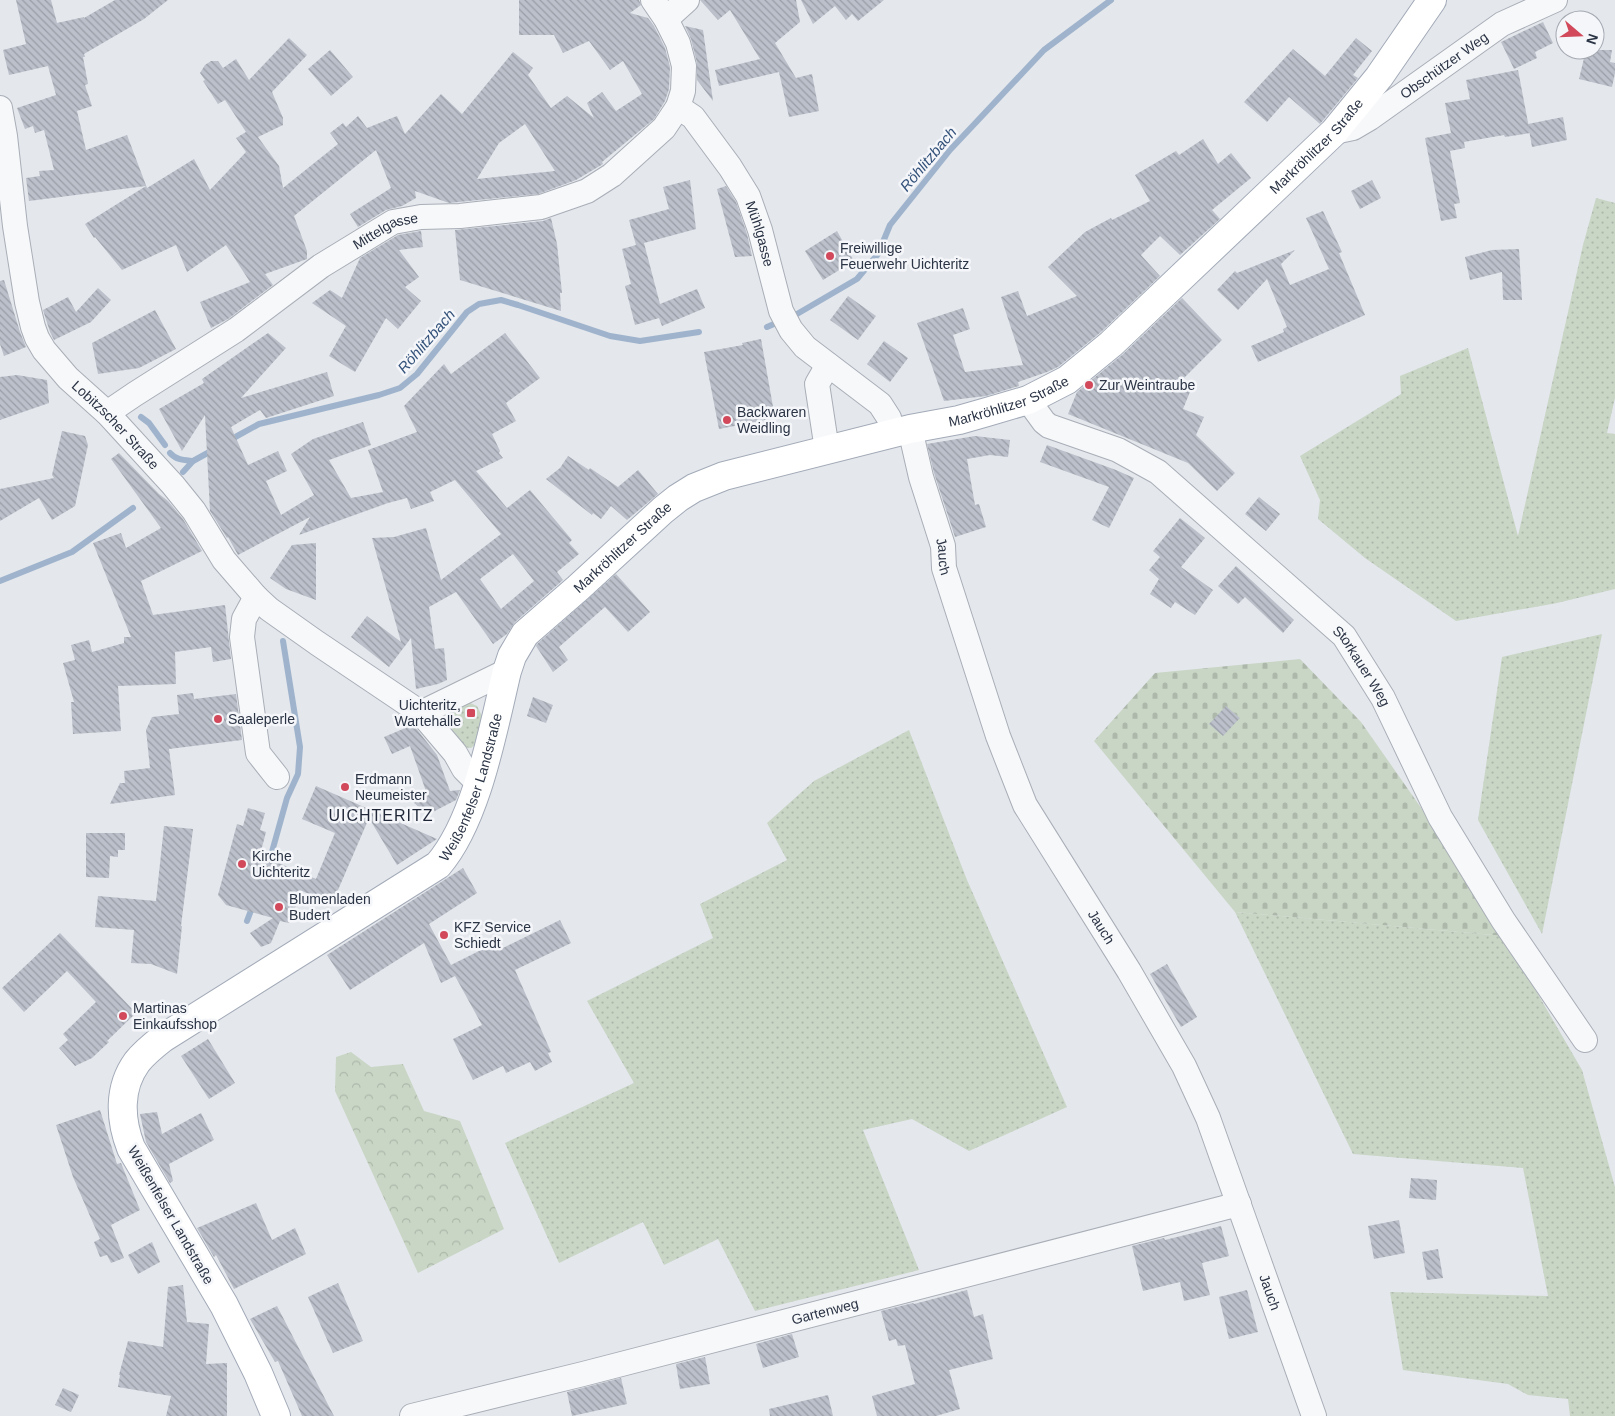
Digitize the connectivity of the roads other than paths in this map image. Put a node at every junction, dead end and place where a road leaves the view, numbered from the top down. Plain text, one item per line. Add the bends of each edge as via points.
1 (687, 0) edge
2 (1432, 0) edge
3 (1555, 0) edge
4 (660, 9) edge
5 (678, 106) junction
6 (0, 108) edge
7 (1334, 132) junction
8 (828, 365) junction
9 (1028, 400) junction
10 (108, 413) junction
11 (902, 432) junction
12 (827, 450) junction
13 (256, 597) junction
14 (507, 671) junction
15 (421, 713) junction
16 (278, 777) dead end
17 (478, 783) junction
18 (1585, 1040) dead end
19 (1239, 1204) junction
20 (276, 1416) edge
21 (412, 1416) edge
22 (1314, 1416) edge

1 - 4 street
2 - 7 main road, Markröhlitzer Straße via 1379,77
3 - 7 street, Obschützer Weg via 1502,24 1370,118 1353,128
4 - 5 street, Mittelgasse via 678,43 684,66 683,91
5 - 8 street, Mühlgasse via 693,117 748,196 786,320 805,346
5 - 10 street, Mittelgasse via 664,128 612,175 587,191 541,207 393,222 321,266 236,330
6 - 10 street, Lobitzscher Straße via 27,302 37,338 58,367
7 - 9 main road, Markröhlitzer Straße via 1111,344 1067,380
8 - 11 street, Mühlgasse via 880,404
8 - 12 street via 817,384
9 - 11 main road, Markröhlitzer Straße
9 - 18 street, Storkauer Weg via 1050,426 1118,450 1158,472 1344,636 1383,698 1440,817 1503,920
10 - 13 street, Lobitzscher Straße via 194,511 224,560
11 - 12 main road, Markröhlitzer Straße
11 - 19 street, Jauch via 943,546 944,568 998,736 1025,804 1184,1066 1208,1118
12 - 14 main road, Markröhlitzer Straße via 724,476 678,498 524,634
13 - 15 street, Lobitzscher Straße
13 - 16 street via 244,619 242,637 258,753
14 - 15 street
14 - 17 main road, Weißenfelser Landstraße
15 - 17 street, Lobitzscher Straße
17 - 20 main road, Weißenfelser Landstraße via 463,823 438,865 163,1038 137,1062 124,1090 122,1122 131,1148 224,1305
19 - 21 street, Gartenweg
19 - 22 street, Jauch

